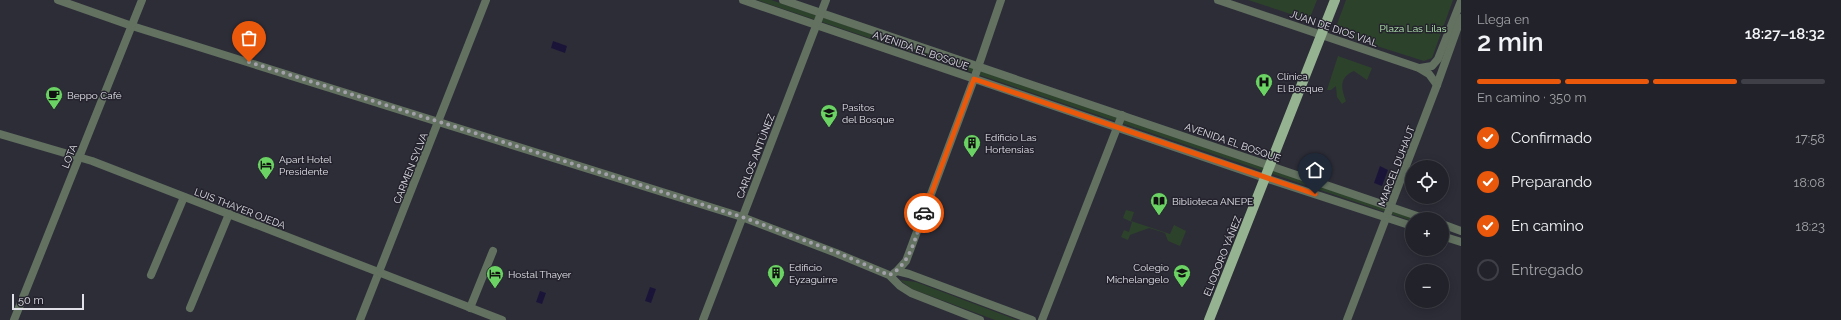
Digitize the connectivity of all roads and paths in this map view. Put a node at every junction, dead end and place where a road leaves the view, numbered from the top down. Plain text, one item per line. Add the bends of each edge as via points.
1 (58, 0) edge
2 (142, 0) edge
3 (486, 0) edge
4 (743, 0) edge
5 (783, 0) edge
6 (826, 0) edge
7 (1001, 0) edge
8 (1218, 0) edge
9 (1335, 0) edge
10 (1461, 1) edge
11 (1459, 10) edge
12 (821, 13) junction
13 (1461, 18) edge
14 (816, 25) junction
15 (132, 26) junction
16 (1322, 34) junction
17 (978, 66) junction
18 (1419, 68) junction
19 (974, 79) junction
20 (1438, 84) junction
21 (1122, 115) junction
22 (438, 122) junction
23 (1117, 127) junction
24 (0, 134) edge
25 (80, 157) junction
26 (1270, 166) junction
27 (1265, 178) junction
28 (184, 197) junction
29 (1390, 207) junction
30 (1405, 212) edge
31 (228, 214) junction
32 (742, 217) junction
33 (1386, 218) junction
34 (1405, 224) edge
35 (1449, 227) edge
36 (1461, 231) edge
37 (1449, 238) edge
38 (1461, 242) edge
39 (493, 251) dead end
40 (379, 273) junction
41 (893, 273) junction
42 (151, 275) dead end
43 (190, 308) dead end
44 (470, 308) junction
45 (14, 320) edge
46 (360, 320) edge
47 (502, 320) edge
48 (703, 320) edge
49 (980, 320) edge
50 (1032, 320) edge
51 (1042, 320) edge
52 (1209, 320) edge
53 (1347, 320) edge

1 - 15 street
2 - 15 street, LOTA
3 - 22 street, CARMEN SYLVA
4 - 14 street, AVENIDA EL BOSQUE
5 - 12 street, AVENIDA EL BOSQUE
6 - 12 street, CARLOS ANTÚNEZ
7 - 17 street
8 - 16 street, JUAN DE DIOS VIAL
9 - 16 main road, ELIODORO YÁÑEZ
10 - 11 street
11 - 18 street via 1438,59 1428,68
12 - 14 street, CARLOS ANTÚNEZ
12 - 17 street, AVENIDA EL BOSQUE
13 - 20 street, MARCEL DUHAUT
14 - 19 street, AVENIDA EL BOSQUE
14 - 32 street, CARLOS ANTÚNEZ
15 - 22 street
15 - 25 street, LOTA
16 - 18 street, JUAN DE DIOS VIAL
16 - 26 main road, ELIODORO YÁÑEZ
17 - 19 street
17 - 21 street, AVENIDA EL BOSQUE
18 - 20 street, JUAN DE DIOS VIAL
19 - 23 street, AVENIDA EL BOSQUE
19 - 41 street via 906,262
20 - 29 street, MARCEL DUHAUT
21 - 23 street
21 - 26 street, AVENIDA EL BOSQUE
22 - 32 street
22 - 40 street, CARMEN SYLVA
23 - 27 street, AVENIDA EL BOSQUE
23 - 51 street
24 - 25 street, LUIS THAYER OJEDA
25 - 28 street, LUIS THAYER OJEDA
25 - 45 street, LOTA
26 - 27 main road, ELIODORO YÁÑEZ
26 - 29 street, AVENIDA EL BOSQUE
27 - 33 street, AVENIDA EL BOSQUE
27 - 52 main road, ELIODORO YÁÑEZ
28 - 31 street, LUIS THAYER OJEDA
28 - 42 street
29 - 30 street, AVENIDA EL BOSQUE
29 - 33 street, MARCEL DUHAUT
31 - 40 street, LUIS THAYER OJEDA
31 - 43 street
32 - 41 street
32 - 48 street, CARLOS ANTÚNEZ
33 - 34 street, AVENIDA EL BOSQUE
33 - 53 street, MARCEL DUHAUT
35 - 36 street
37 - 38 street
39 - 44 street
40 - 44 street, LUIS THAYER OJEDA
40 - 46 street, CARMEN SYLVA
41 - 49 street via 900,286 911,293
41 - 50 street via 915,276
44 - 47 street, LUIS THAYER OJEDA

